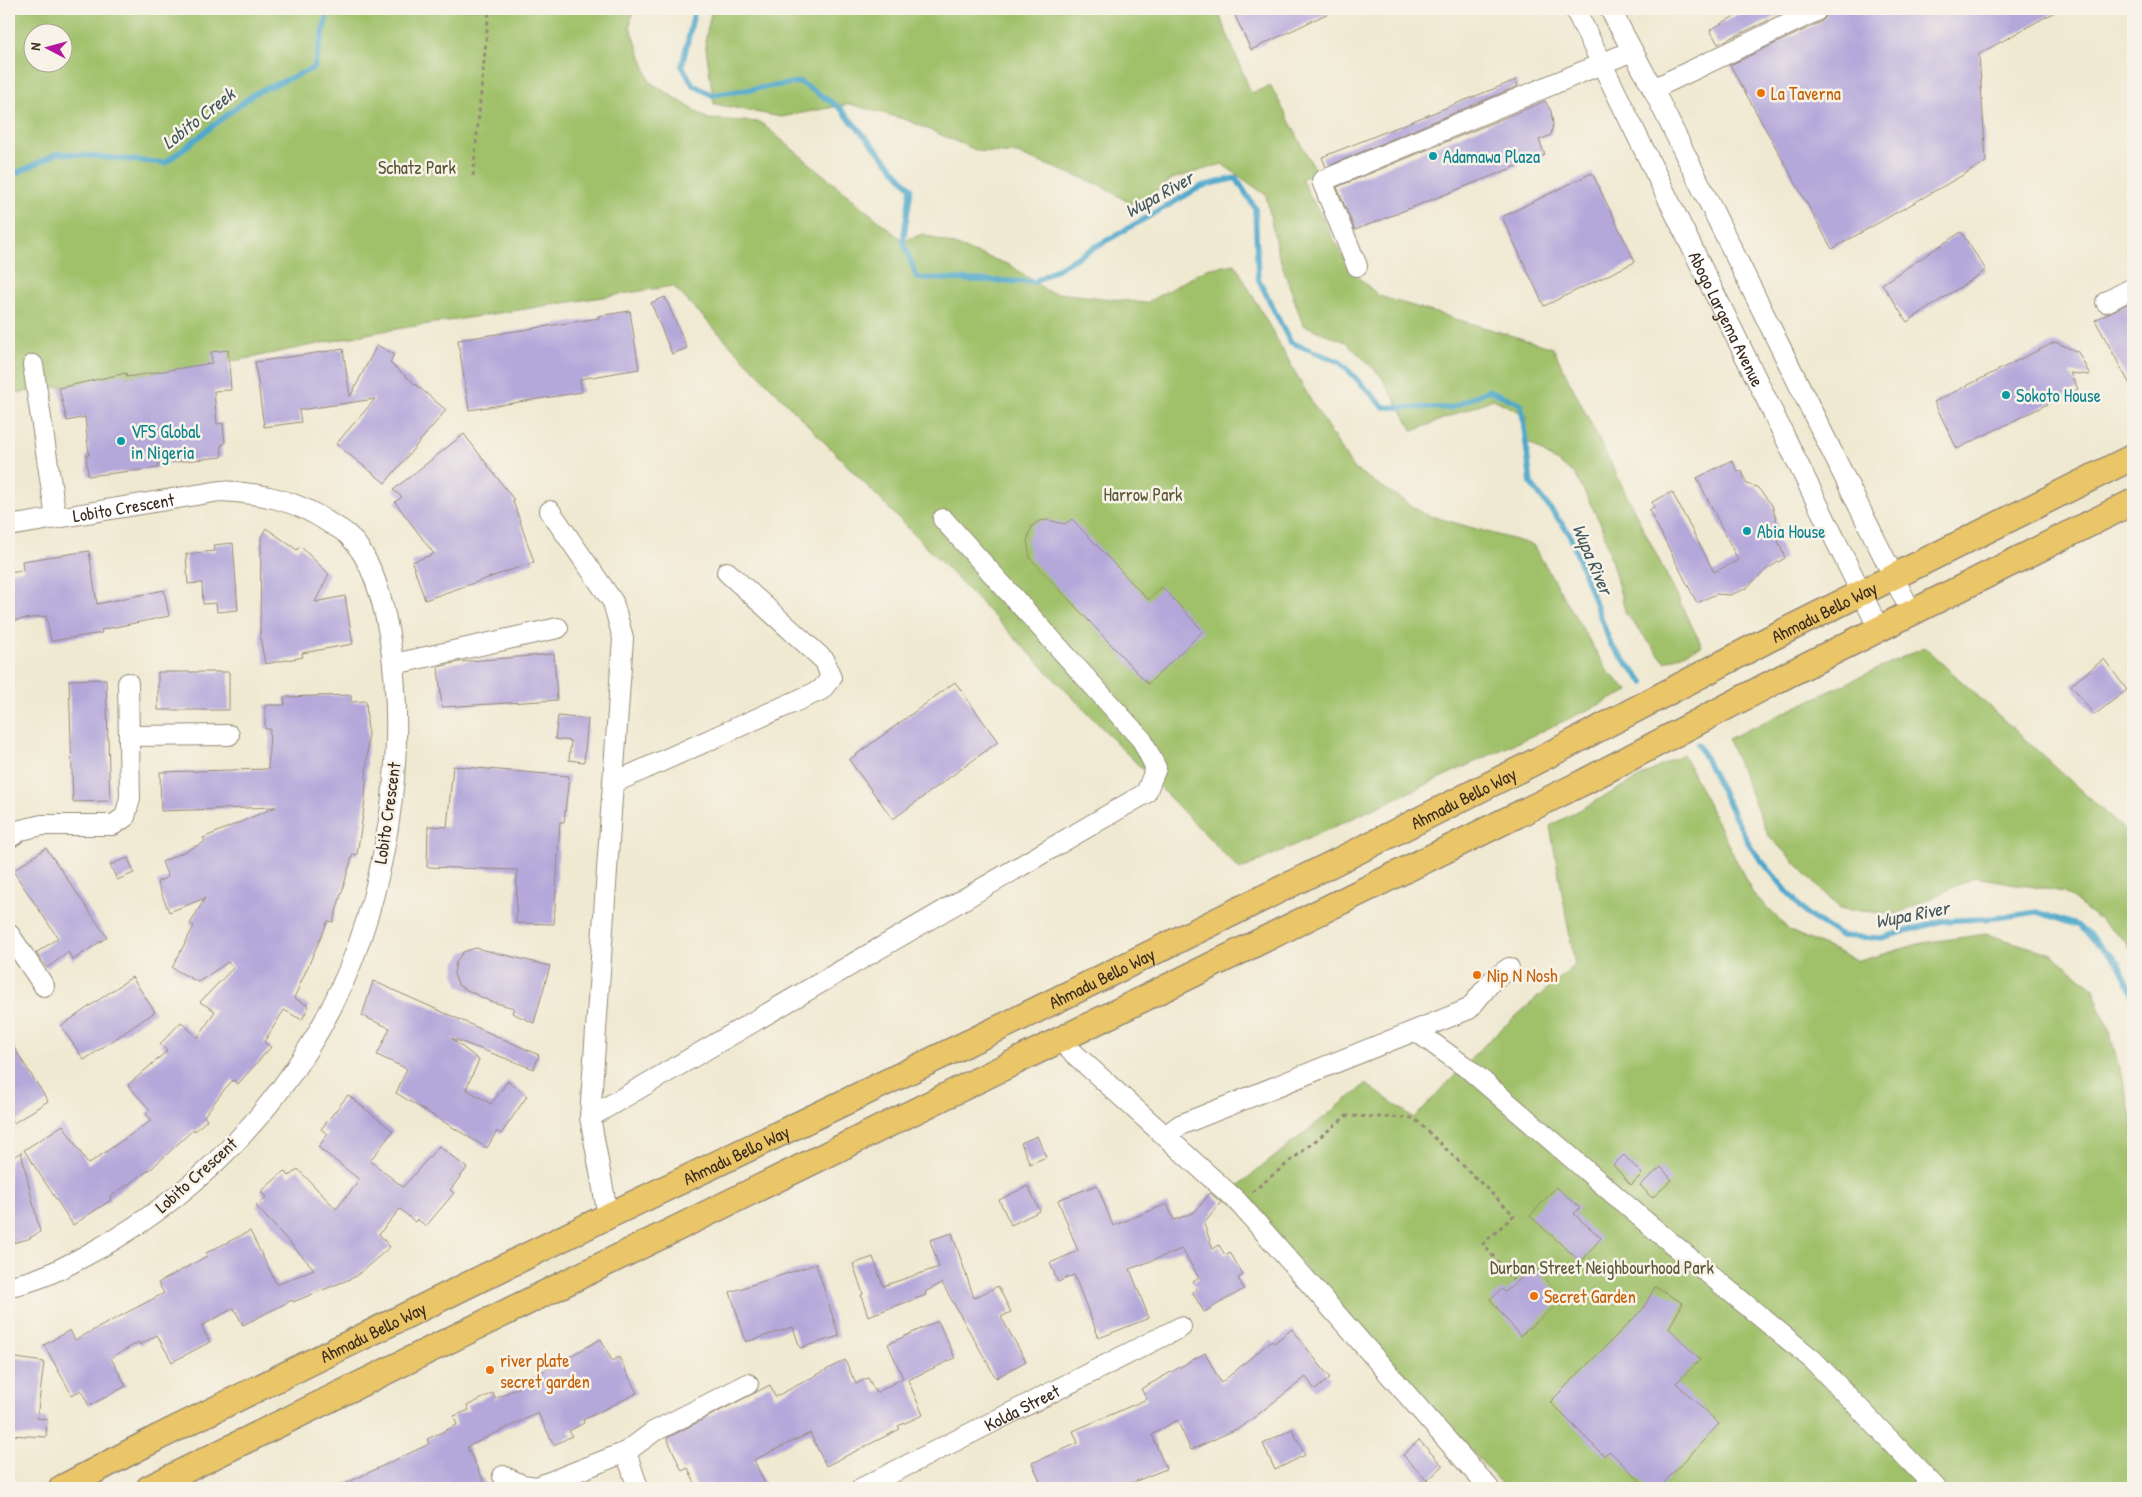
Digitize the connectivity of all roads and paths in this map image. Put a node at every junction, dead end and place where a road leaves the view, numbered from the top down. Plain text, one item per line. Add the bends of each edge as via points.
1 (490, 9) edge
2 (1575, 9) edge
3 (1610, 9) edge
4 (1816, 10) dead end
5 (1632, 51) junction
6 (1602, 64) junction
7 (1653, 88) junction
8 (473, 176) dead end
9 (1357, 266) dead end
10 (2133, 288) edge
11 (2106, 302) dead end
12 (33, 365) dead end
13 (2133, 457) edge
14 (2133, 502) edge
15 (550, 511) dead end
16 (56, 518) junction
17 (943, 519) dead end
18 (9, 526) edge
19 (726, 572) dead end
20 (1894, 577) junction
21 (1861, 593) junction
22 (1911, 612) junction
23 (558, 628) dead end
24 (1879, 629) junction
25 (394, 664) junction
26 (128, 683) dead end
27 (229, 735) dead end
28 (130, 736) junction
29 (613, 783) junction
30 (9, 838) edge
31 (9, 934) edge
32 (1509, 968) dead end
33 (44, 986) dead end
34 (1416, 1030) junction
35 (1059, 1040) junction
36 (590, 1117) junction
37 (1165, 1136) junction
38 (1238, 1202) junction
39 (608, 1216) junction
40 (1513, 1280) dead end
41 (9, 1286) edge
42 (1180, 1326) dead end
43 (748, 1384) dead end
44 (626, 1452) junction
45 (503, 1476) dead end
46 (62, 1488) edge
47 (149, 1488) edge
48 (638, 1488) edge
49 (862, 1488) edge
50 (1490, 1488) edge
51 (1936, 1488) edge

1 - 8 path
2 - 6 street, Abogo Largema Avenue
3 - 5 street, Abogo Largema Avenue
4 - 7 street
5 - 6 street
5 - 7 street, Abogo Largema Avenue
6 - 9 street via 1322,181
6 - 21 street, Abogo Largema Avenue
7 - 20 street, Abogo Largema Avenue
10 - 11 street
12 - 16 street
13 - 20 main road, Ahmadu Bello Way
14 - 22 main road, Ahmadu Bello Way
15 - 29 street via 614,602 623,638
16 - 18 street, Lobito Crescent
16 - 25 street, Lobito Crescent via 220,491 255,492 288,501 319,515 354,543 371,570 385,610
17 - 36 street via 1142,740 1156,768 1146,794
19 - 29 street via 825,662 831,678 820,690
20 - 21 main road, Ahmadu Bello Way
20 - 22 street, Abogo Largema Avenue
21 - 24 street, Abogo Largema Avenue
21 - 39 main road, Ahmadu Bello Way via 1564,747 1131,964
22 - 24 main road, Ahmadu Bello Way
23 - 25 street
24 - 35 main road, Ahmadu Bello Way via 1582,783
25 - 41 street, Lobito Crescent via 395,780 385,848 364,929 340,988 308,1051 272,1101 225,1152 175,1198 112,1242 44,1278
26 - 28 street
27 - 28 street
28 - 30 street via 130,798 125,817 113,825 42,825 21,830
29 - 36 street
31 - 33 street
32 - 34 street via 1492,981 1469,1009
34 - 37 street via 1180,1125
34 - 51 street via 1471,1072 1813,1360
35 - 37 street
35 - 47 main road, Ahmadu Bello Way
36 - 39 street
37 - 38 street
38 - 40 path via 1346,1116 1414,1118 1514,1215 1484,1244
38 - 50 street
39 - 46 main road, Ahmadu Bello Way
42 - 49 street, Kolda Street
43 - 44 street via 654,1432
44 - 45 street via 537,1487 522,1485
44 - 48 street

